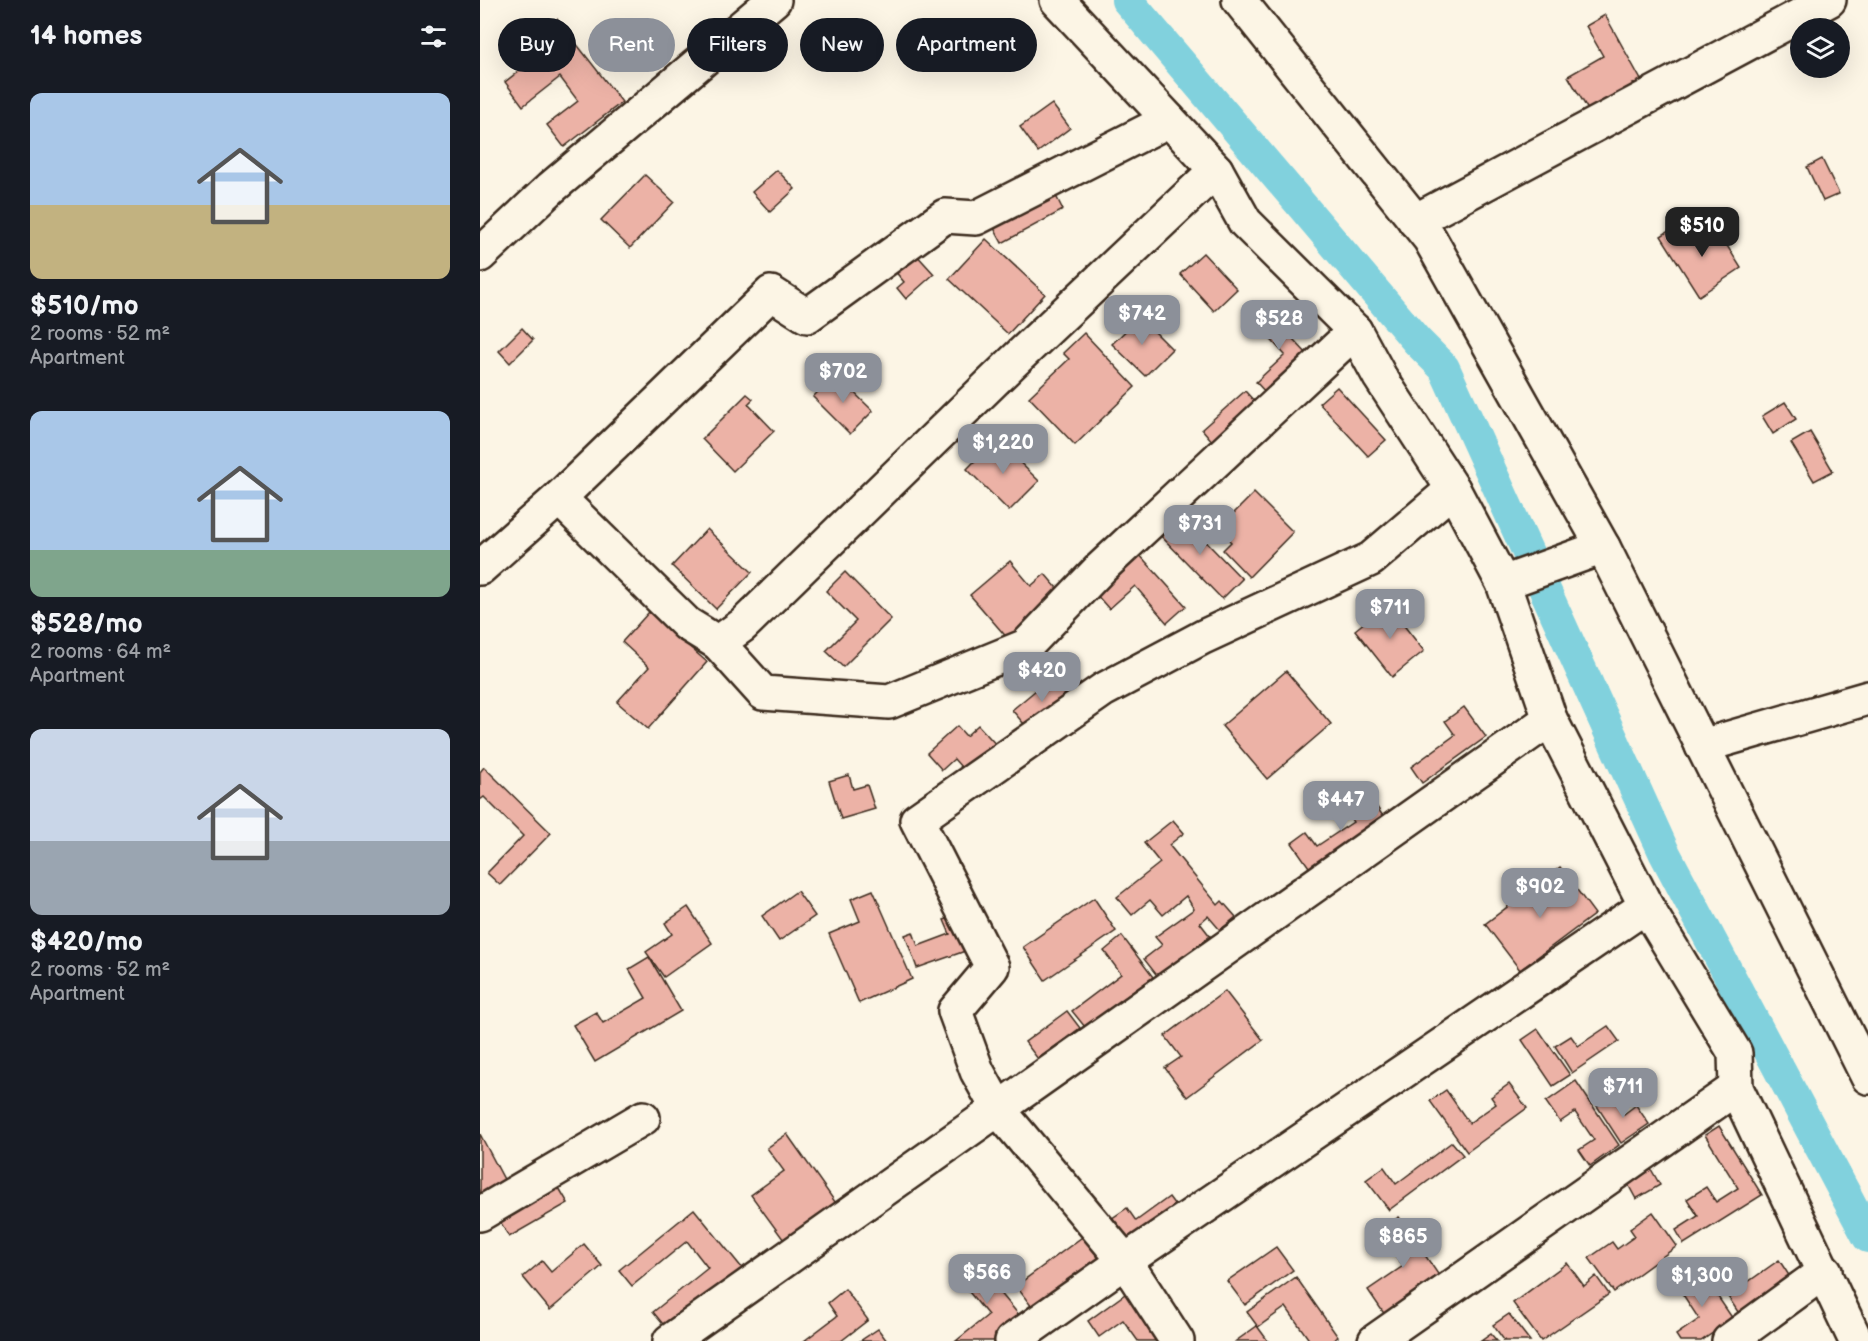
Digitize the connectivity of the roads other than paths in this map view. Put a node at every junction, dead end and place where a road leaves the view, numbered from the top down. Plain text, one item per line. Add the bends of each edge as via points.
1 (774, 0) edge
2 (1057, 0) edge
3 (1239, 0) edge
4 (1829, 0) edge
5 (1170, 120) junction
6 (1216, 170) junction
7 (1415, 221) junction
8 (480, 255) edge
9 (1355, 331) junction
10 (1453, 489) junction
11 (559, 498) junction
12 (1603, 547) junction
13 (480, 568) edge
14 (1503, 583) junction
15 (718, 643) junction
16 (1868, 698) edge
17 (1550, 719) junction
18 (1702, 746) junction
19 (1646, 906) junction
20 (1868, 1077) edge
21 (1736, 1088) junction
22 (998, 1109) junction
23 (643, 1118) dead end
24 (480, 1214) edge
25 (1125, 1261) junction
26 (1825, 1271) junction
27 (670, 1341) edge
28 (1012, 1341) edge
29 (1177, 1341) edge
30 (1375, 1341) edge
31 (1729, 1341) edge
32 (1856, 1341) edge

1 - 8 street via 551,188
2 - 5 street
3 - 7 street
4 - 7 street
5 - 6 street
5 - 11 street via 976,218 945,216 807,316 771,293
6 - 9 street via 1245,222
6 - 15 street via 743,625
7 - 12 street via 1430,239
9 - 10 street via 1380,377
9 - 15 street via 1101,568 1026,646 889,702 763,693
10 - 14 street
10 - 22 street via 1371,559 1203,637 1103,690 917,820 992,967 955,1011 977,1071
11 - 13 street
11 - 15 street via 687,624
12 - 14 street
12 - 18 street
14 - 17 street
16 - 18 street
17 - 19 street
17 - 22 street
18 - 20 street
19 - 21 street via 1735,1053
19 - 25 street
21 - 26 street
21 - 30 street
22 - 25 street
22 - 27 street
23 - 24 street
25 - 28 street
25 - 29 street
26 - 31 street
26 - 32 street

